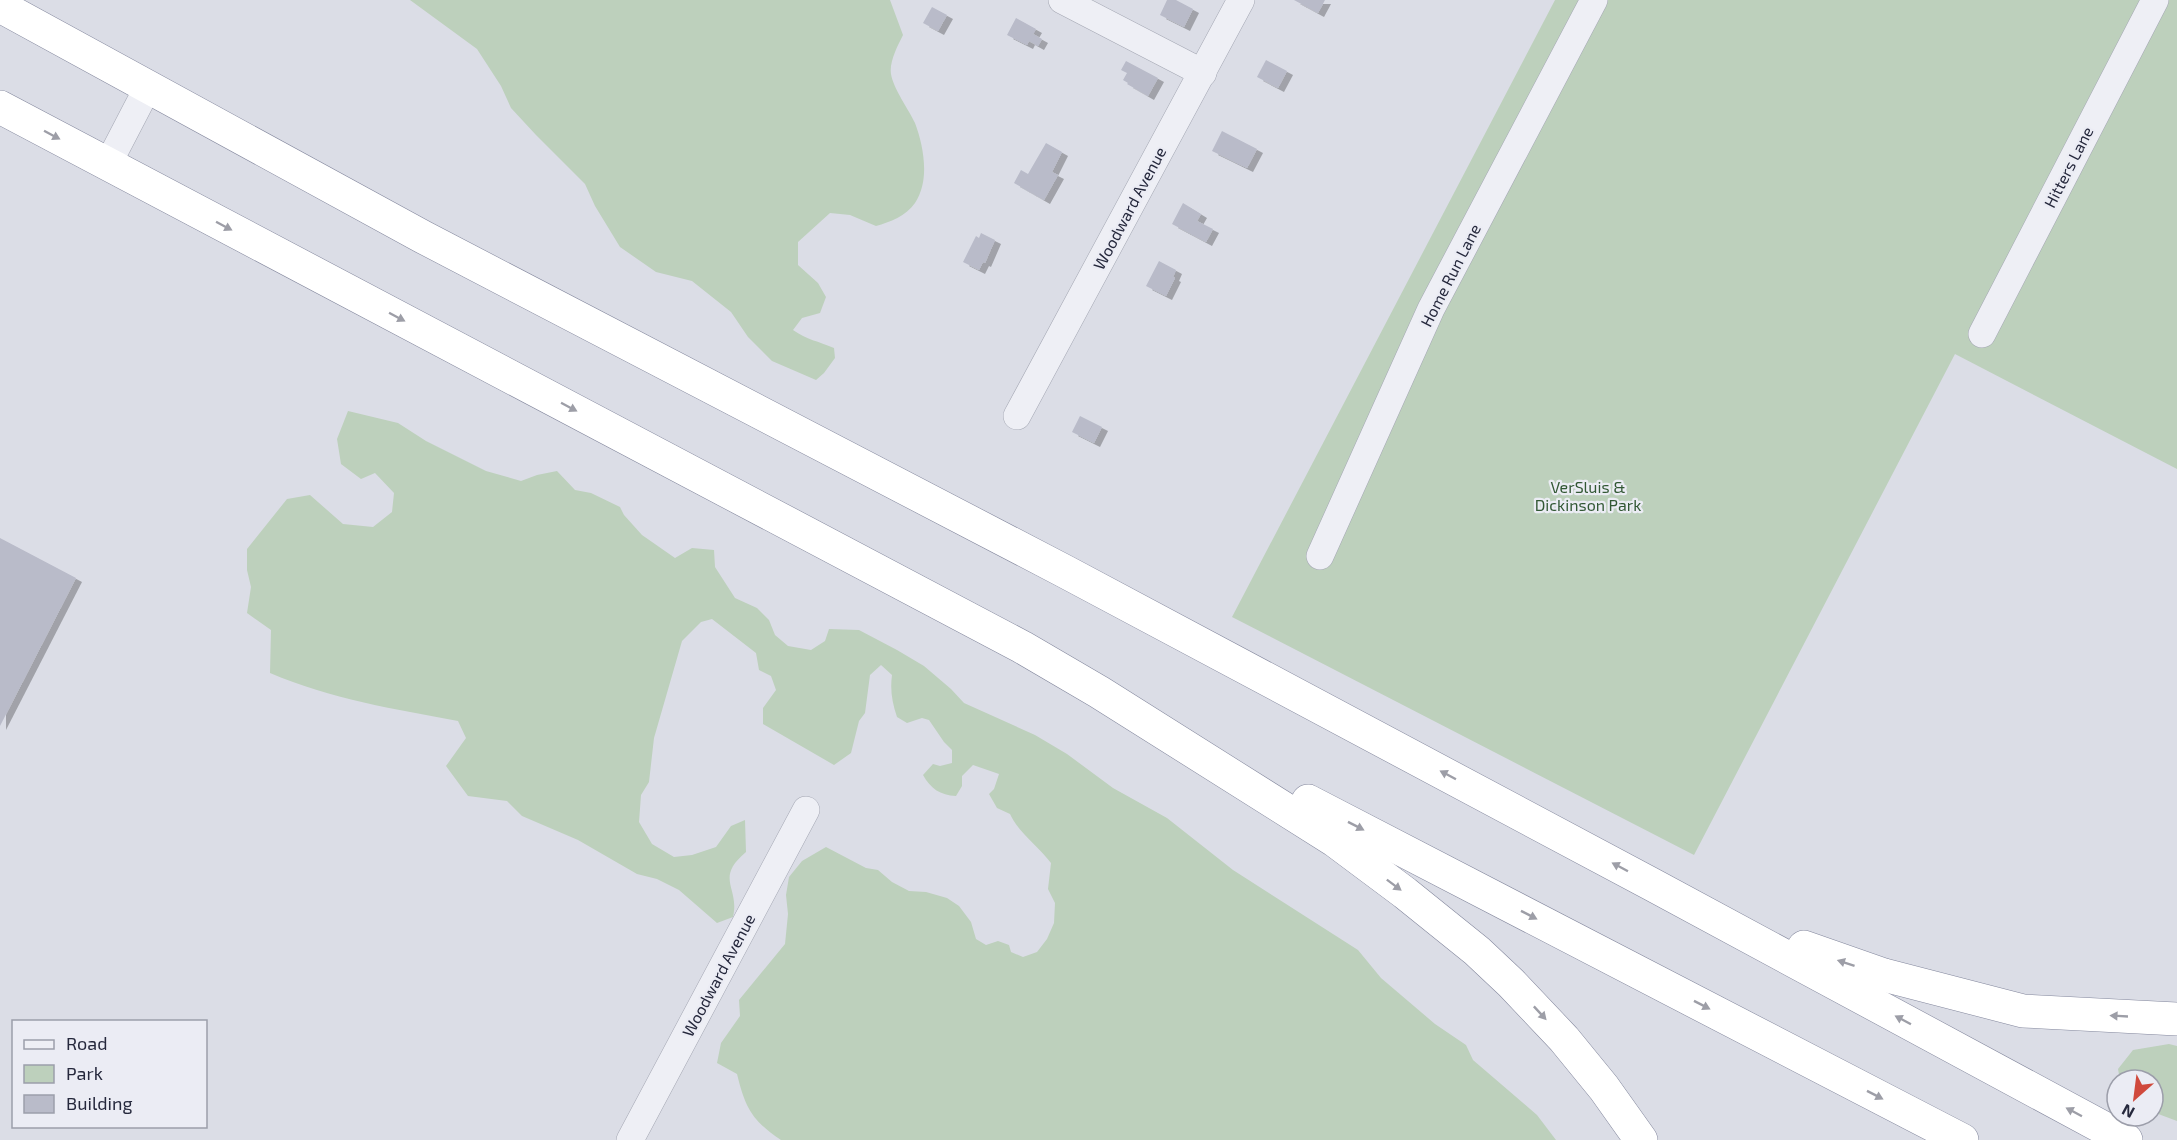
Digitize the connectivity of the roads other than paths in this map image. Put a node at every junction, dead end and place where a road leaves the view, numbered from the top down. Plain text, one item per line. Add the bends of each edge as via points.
1 (1062, 0) edge
2 (1240, 0) edge
3 (1594, 0) edge
4 (2155, 0) edge
5 (0, 6) edge
6 (1203, 73) junction
7 (148, 87) junction
8 (0, 107) edge
9 (108, 165) junction
10 (1982, 334) dead end
11 (1017, 416) dead end
12 (1320, 556) dead end
13 (1099, 692) junction
14 (806, 810) dead end
15 (1653, 885) junction
16 (2177, 1019) edge
17 (630, 1140) edge
18 (1641, 1140) edge
19 (1962, 1140) edge
20 (2126, 1140) edge

1 - 6 street
2 - 6 street, Woodward Avenue
3 - 12 street, Home Run Lane via 1431,309
4 - 10 street, Hitters Lane
5 - 7 highway
6 - 11 street, Woodward Avenue
7 - 9 street
15 -> 7 highway via 1047,562 423,237
8 -> 9 highway
9 -> 13 highway via 922,593
13 -> 18 highway via 1334,840 1477,951 1564,1040
13 -> 19 highway
14 - 17 street, Woodward Avenue
16 -> 15 highway via 2023,1011 1944,992 1826,956
20 -> 15 highway

